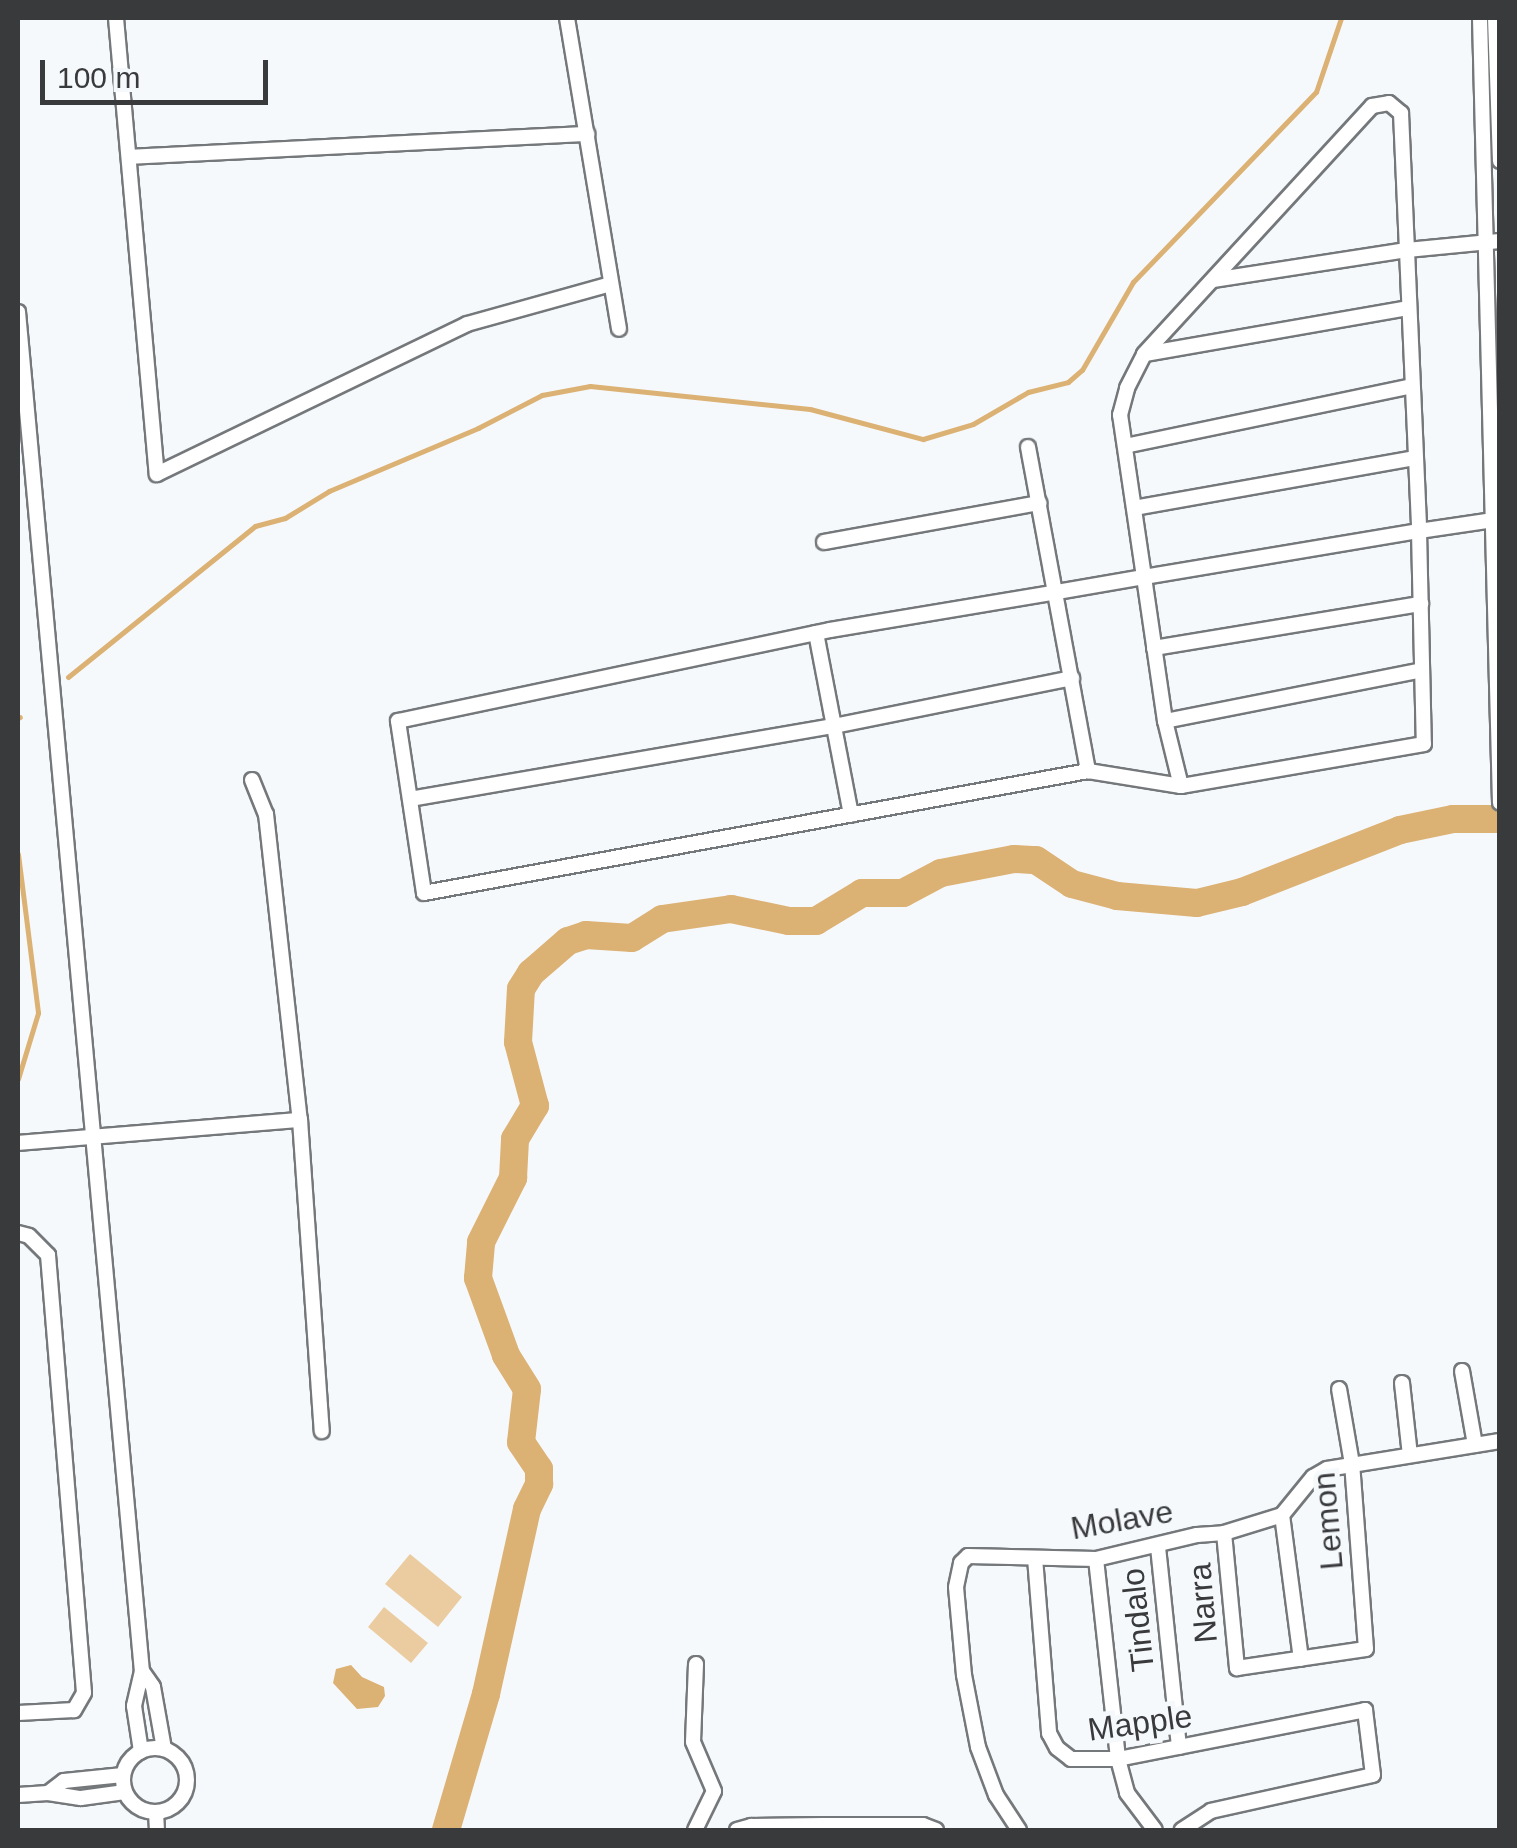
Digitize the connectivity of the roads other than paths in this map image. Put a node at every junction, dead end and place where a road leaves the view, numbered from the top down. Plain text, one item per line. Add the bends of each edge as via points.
1 (116, 18) edge
2 (566, 18) edge
3 (1480, 18) edge
4 (1496, 18) edge
5 (587, 134) junction
6 (129, 157) junction
7 (1500, 161) edge
8 (1493, 242) edge
9 (1407, 250) junction
10 (1212, 280) junction
11 (608, 285) junction
12 (1409, 308) junction
13 (18, 312) edge
14 (618, 330) dead end
15 (1144, 354) junction
16 (1412, 386) junction
17 (1125, 446) junction
18 (1028, 447) dead end
19 (1416, 458) junction
20 (1040, 503) junction
21 (1134, 508) junction
22 (1496, 519) edge
23 (1418, 530) junction
24 (824, 542) dead end
25 (1144, 577) junction
26 (1057, 592) junction
27 (1420, 604) junction
28 (816, 634) junction
29 (1154, 648) junction
30 (1422, 670) junction
31 (1072, 678) junction
32 (1165, 721) junction
33 (834, 726) junction
34 (1088, 772) junction
35 (252, 780) dead end
36 (1181, 786) junction
37 (410, 798) junction
38 (1499, 800) edge
39 (851, 815) junction
40 (300, 1120) junction
41 (93, 1140) junction
42 (18, 1143) edge
43 (18, 1233) edge
44 (1462, 1371) dead end
45 (1402, 1383) dead end
46 (1339, 1388) dead end
47 (322, 1431) dead end
48 (1500, 1441) edge
49 (1475, 1445) junction
50 (1410, 1455) junction
51 (1352, 1464) junction
52 (1282, 1515) junction
53 (1224, 1533) junction
54 (1158, 1547) junction
55 (1034, 1558) junction
56 (1096, 1559) junction
57 (1302, 1659) junction
58 (696, 1664) dead end
59 (142, 1670) junction
60 (18, 1713) edge
61 (1179, 1747) junction
62 (164, 1749) junction
63 (141, 1751) junction
64 (1118, 1760) junction
65 (123, 1775) junction
66 (125, 1792) junction
67 (48, 1793) junction
68 (18, 1795) edge
69 (156, 1812) junction
70 (157, 1830) edge
71 (695, 1830) edge
72 (737, 1830) edge
73 (936, 1830) edge
74 (1019, 1830) edge
75 (1155, 1830) edge
76 (1182, 1830) edge

1 - 6 street
2 - 5 street
3 - 8 street
4 - 7 street
5 - 6 street
5 - 11 street
6 - 11 street via 157,474 468,324
8 - 9 street
8 - 22 street
9 - 10 street
9 - 10 street via 1401,112 1389,103 1372,106
9 - 12 street
10 - 15 street
11 - 14 street
12 - 15 street
12 - 16 street
13 - 41 street
15 - 17 street via 1120,414
16 - 17 street
16 - 19 street
17 - 21 street
18 - 20 street
19 - 21 street
19 - 23 street
20 - 24 street
20 - 26 street
21 - 25 street
22 - 23 street
22 - 38 street
23 - 25 street
23 - 27 street
25 - 26 street
25 - 29 street
26 - 28 street
26 - 31 street
27 - 29 street
27 - 30 street
28 - 33 street
28 - 37 street via 398,721
29 - 32 street
30 - 32 street
30 - 36 street via 1424,744
31 - 33 street
31 - 34 street
32 - 36 street
33 - 37 street
33 - 39 street
34 - 36 street
34 - 39 street
35 - 40 street via 266,814
37 - 39 street via 424,892
40 - 41 street
40 - 47 street
41 - 42 street
41 - 59 street
43 - 60 street via 48,1255 84,1693 74,1710
44 - 49 street
45 - 50 street
46 - 51 street, Lemon
48 - 49 street
49 - 50 street
50 - 51 street
51 - 52 street via 1313,1477
51 - 57 street, Lemon via 1366,1648
52 - 53 street, Molave
52 - 57 street
53 - 54 street, Molave
53 - 57 street, Narra via 1237,1668
54 - 56 street, Molave
54 - 61 street, Tindalo
55 - 56 street, Molave
55 - 64 street, Mapple via 1050,1733 1071,1759
55 - 74 street, Molave via 968,1556 956,1587 978,1747 996,1796
56 - 64 street
58 - 71 street via 694,1742 714,1791
59 - 62 street via 153,1687
59 - 63 street via 134,1706
61 - 64 street, Mapple
61 - 76 street, Mapple via 1365,1710 1374,1775 1211,1811
62 - 63 street
62 - 69 street via 181,1761 187,1780 174,1806
63 - 65 street
64 - 75 street via 1127,1793
65 - 66 street
65 - 67 street via 64,1781
66 - 67 street via 81,1798
66 - 69 street via 138,1807
67 - 68 street
69 - 70 street
72 - 73 street via 824,1824

